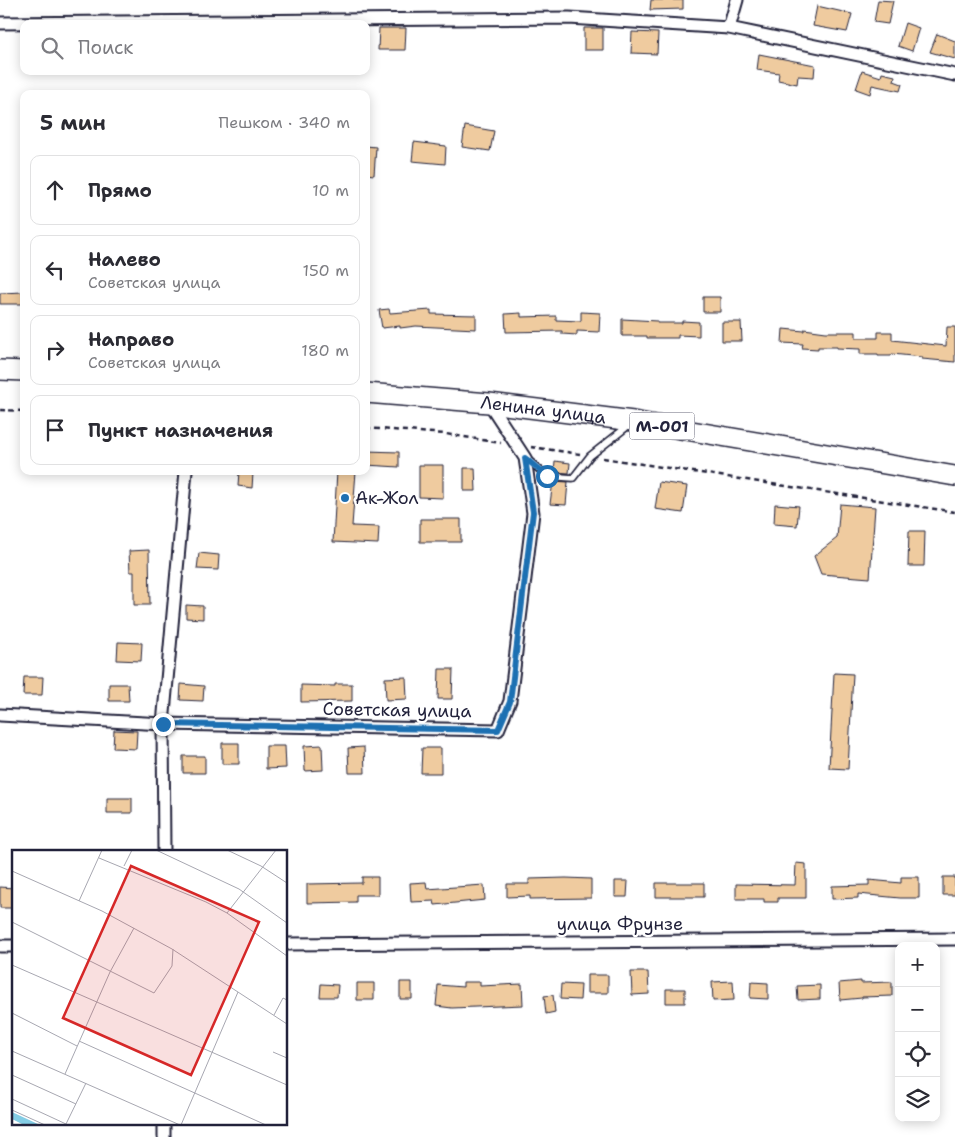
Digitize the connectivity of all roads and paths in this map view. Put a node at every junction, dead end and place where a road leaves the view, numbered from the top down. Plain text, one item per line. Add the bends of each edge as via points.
1 (737, 0) edge
2 (341, 20) edge
3 (0, 23) edge
4 (20, 23) edge
5 (729, 28) junction
6 (955, 75) edge
7 (0, 370) edge
8 (20, 371) edge
9 (370, 393) edge
10 (489, 403) junction
11 (0, 410) edge
12 (20, 411) edge
13 (633, 421) junction
14 (370, 428) edge
15 (516, 445) junction
16 (590, 456) junction
17 (525, 458) junction
18 (186, 475) edge
19 (955, 476) edge
20 (955, 512) edge
21 (0, 715) edge
22 (163, 724) junction
23 (164, 850) edge
24 (955, 939) edge
25 (288, 944) edge
26 (164, 1124) edge
27 (164, 1137) edge

1 - 5 street
2 - 5 street via 569,18
3 - 4 street
5 - 6 street
7 - 8 main road
9 - 10 main road, Ленина улица / М-001
10 - 13 main road, Ленина улица / М-001
10 - 15 street, Советская улица
11 - 12 path
13 - 16 lane
13 - 19 main road, Ленина улица / М-001
14 - 15 path via 446,434
15 - 16 path
15 - 17 street, Советская улица
16 - 17 lane via 573,478 547,476
16 - 20 path
17 - 22 street, Советская улица via 533,512 510,702 498,730
18 - 22 street
21 - 22 street, Советская улица
22 - 23 street
24 - 25 street, улица Фрунзе
26 - 27 street

